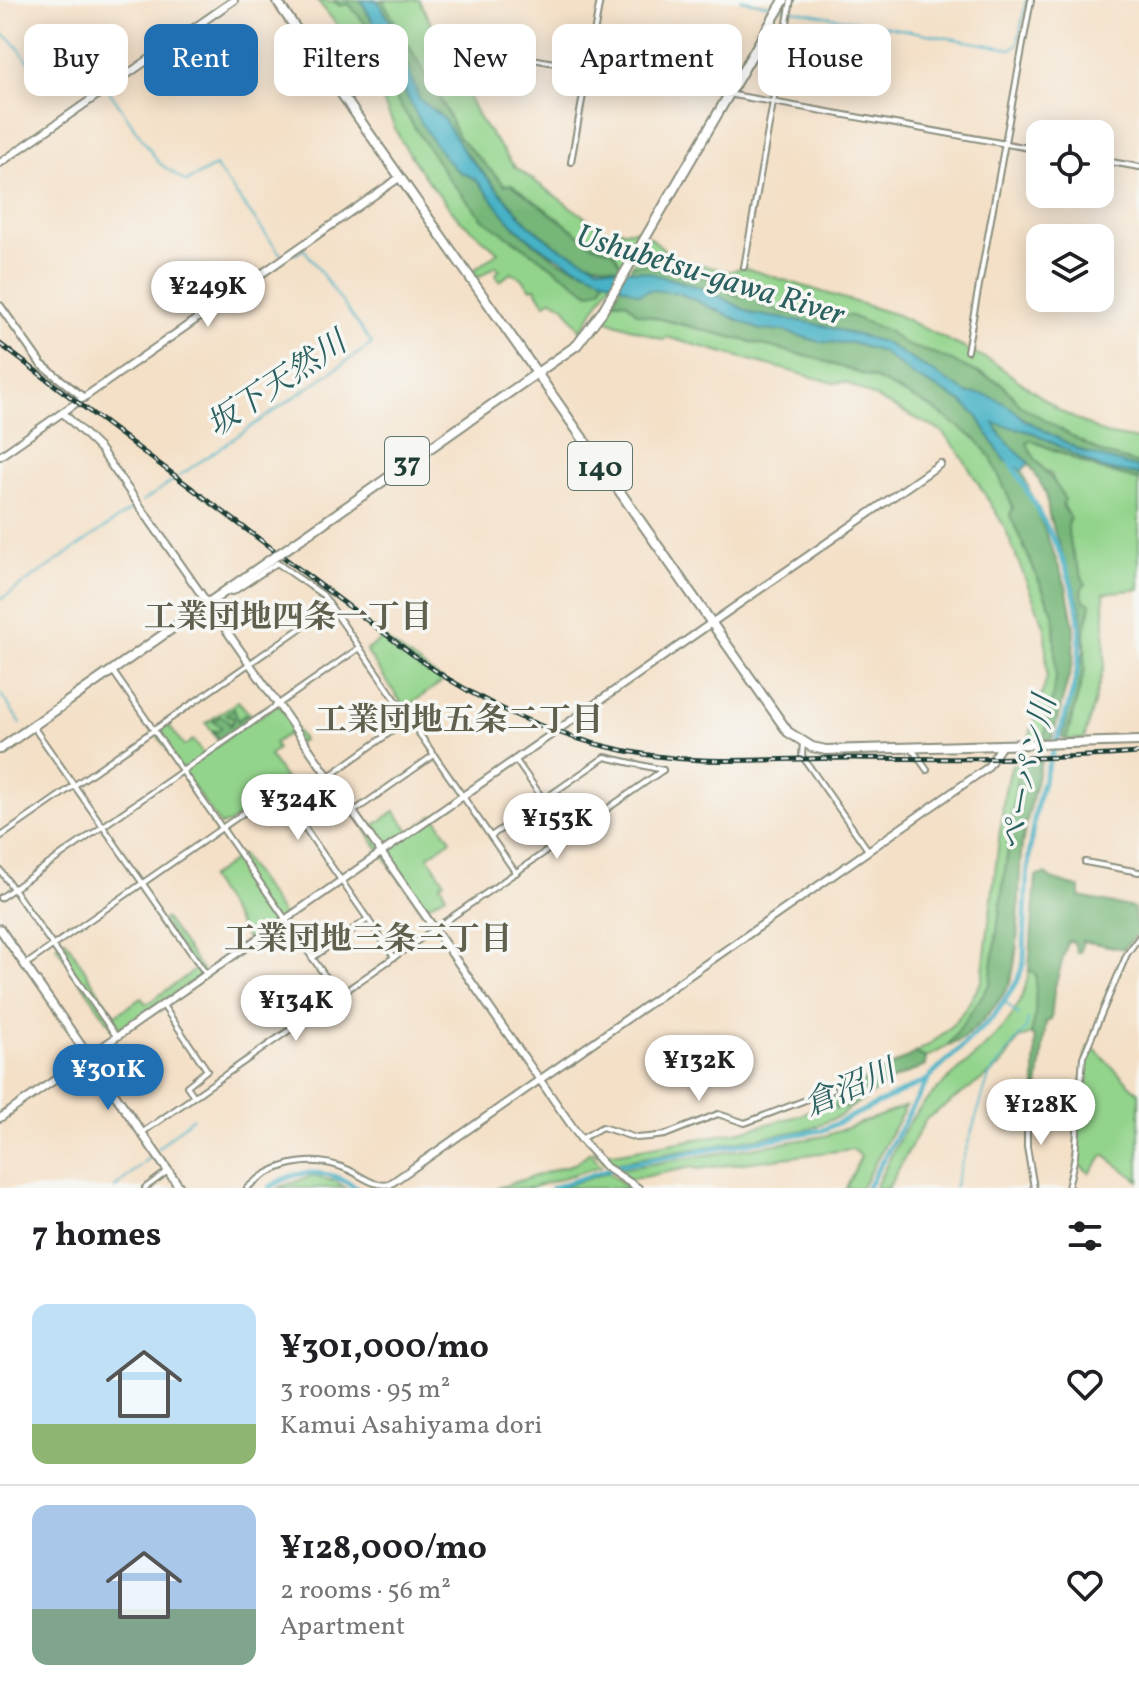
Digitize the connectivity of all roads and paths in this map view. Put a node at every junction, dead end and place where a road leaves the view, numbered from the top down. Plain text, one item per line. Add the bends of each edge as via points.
1 (234, 0) edge
2 (276, 0) edge
3 (600, 0) edge
4 (791, 0) edge
5 (1031, 0) edge
6 (782, 5) edge
7 (596, 24) edge
8 (742, 70) edge
9 (742, 95) edge
10 (583, 96) edge
11 (726, 96) edge
12 (774, 101) junction
13 (1005, 143) junction
14 (1026, 147) edge
15 (571, 162) dead end
16 (0, 163) edge
17 (1114, 163) edge
18 (1139, 167) edge
19 (399, 178) junction
20 (744, 267) dead end
21 (0, 306) edge
22 (967, 351) dead end
23 (536, 374) junction
24 (84, 398) junction
25 (63, 413) junction
26 (0, 456) edge
27 (940, 464) dead end
28 (278, 553) junction
29 (227, 591) junction
30 (207, 602) junction
31 (331, 607) junction
32 (710, 624) junction
33 (360, 648) junction
34 (250, 663) junction
35 (112, 669) junction
36 (278, 704) junction
37 (409, 719) junction
38 (32, 725) junction
39 (154, 730) junction
40 (1139, 741) edge
41 (803, 742) junction
42 (1003, 744) junction
43 (0, 747) edge
44 (911, 748) junction
45 (434, 755) junction
46 (515, 759) junction
47 (927, 770) dead end
48 (182, 771) junction
49 (328, 777) junction
50 (74, 786) junction
51 (462, 795) junction
52 (543, 799) junction
53 (353, 812) junction
54 (103, 826) junction
55 (222, 828) junction
56 (491, 836) junction
57 (569, 836) junction
58 (0, 837) edge
59 (869, 851) junction
60 (381, 852) junction
61 (1085, 862) dead end
62 (0, 870) edge
63 (1139, 872) edge
64 (516, 873) junction
65 (341, 880) junction
66 (143, 883) junction
67 (13, 889) junction
68 (0, 898) edge
69 (285, 918) junction
70 (368, 919) junction
71 (0, 929) edge
72 (435, 929) junction
73 (1139, 937) edge
74 (53, 946) junction
75 (394, 957) junction
76 (312, 958) junction
77 (25, 965) junction
78 (206, 974) junction
79 (339, 996) junction
80 (162, 1004) junction
81 (116, 1036) junction
82 (88, 1056) junction
83 (539, 1080) junction
84 (832, 1090) dead end
85 (194, 1096) junction
86 (1027, 1106) dead end
87 (0, 1118) edge
88 (142, 1133) junction
89 (581, 1139) junction
90 (168, 1171) junction
91 (390, 1184) joint
92 (633, 1187) edge
93 (145, 1188) edge
94 (180, 1188) edge
95 (247, 1188) edge
96 (1034, 1188) edge
97 (1068, 1188) edge

1 - 16 street
2 - 19 main road, 140
3 - 7 street
4 - 6 street
5 - 13 street
6 - 8 main road, 37
6 - 12 street
9 - 12 street
10 - 15 street
11 - 23 main road, 37 via 604,305 574,343
12 - 13 street
12 - 20 street
13 - 14 street
13 - 22 street
17 - 18 street
19 - 23 main road, 140
19 - 24 street
21 - 24 street via 41,364
23 - 28 main road, 37
23 - 32 main road, 140
24 - 25 street
25 - 26 street
25 - 30 street via 100,449
27 - 32 street
28 - 29 main road, 37
28 - 30 main road, 37
29 - 30 main road, 37
29 - 31 street via 277,563 323,595
30 - 34 street
30 - 35 main road, 37
31 - 33 street
31 - 34 street
32 - 41 main road, 140 via 777,718
32 - 46 street
33 - 36 street
33 - 37 street
34 - 36 street
34 - 39 street
35 - 38 main road, 37
35 - 39 street
36 - 48 street
36 - 49 street
37 - 45 street
37 - 49 street
38 - 43 main road, 37
38 - 50 street
39 - 48 street
39 - 50 street
40 - 42 main road
41 - 44 main road via 826,750
41 - 59 street via 802,756
42 - 44 main road
42 - 59 street via 987,768
44 - 47 street
45 - 51 street
45 - 53 street
46 - 51 street
46 - 52 street
48 - 54 street
48 - 55 street
49 - 53 street
50 - 54 street
50 - 58 street
51 - 56 street
51 - 60 street
52 - 56 street
52 - 57 street
52 - 57 street via 605,757 662,767
53 - 60 street
54 - 66 street
54 - 67 street
55 - 65 street via 278,789
55 - 66 street
55 - 69 street
56 - 64 street
57 - 64 street
59 - 83 street
60 - 65 street
60 - 72 street
61 - 63 street
62 - 67 street
64 - 72 street
65 - 69 street
65 - 70 street
66 - 74 street
66 - 78 street
67 - 68 street
67 - 74 street
69 - 76 street
69 - 78 street
70 - 75 street
70 - 76 street
71 - 77 main road
72 - 75 street
72 - 83 street
73 - 97 street via 1083,1057
74 - 77 street
74 - 81 street
75 - 79 street
76 - 79 street
77 - 82 main road
78 - 80 street
79 - 85 street
80 - 81 street
80 - 85 street via 207,1070 187,1086
81 - 82 street
82 - 87 street
82 - 88 main road
83 - 89 street
83 - 91 street
84 - 89 street via 745,1123 718,1114 665,1135 636,1138 602,1127
85 - 88 street
86 - 96 street
88 - 90 main road
89 - 92 street
90 - 93 street
90 - 94 main road
91 - 95 street via 377,1185 338,1165 310,1161 272,1170

